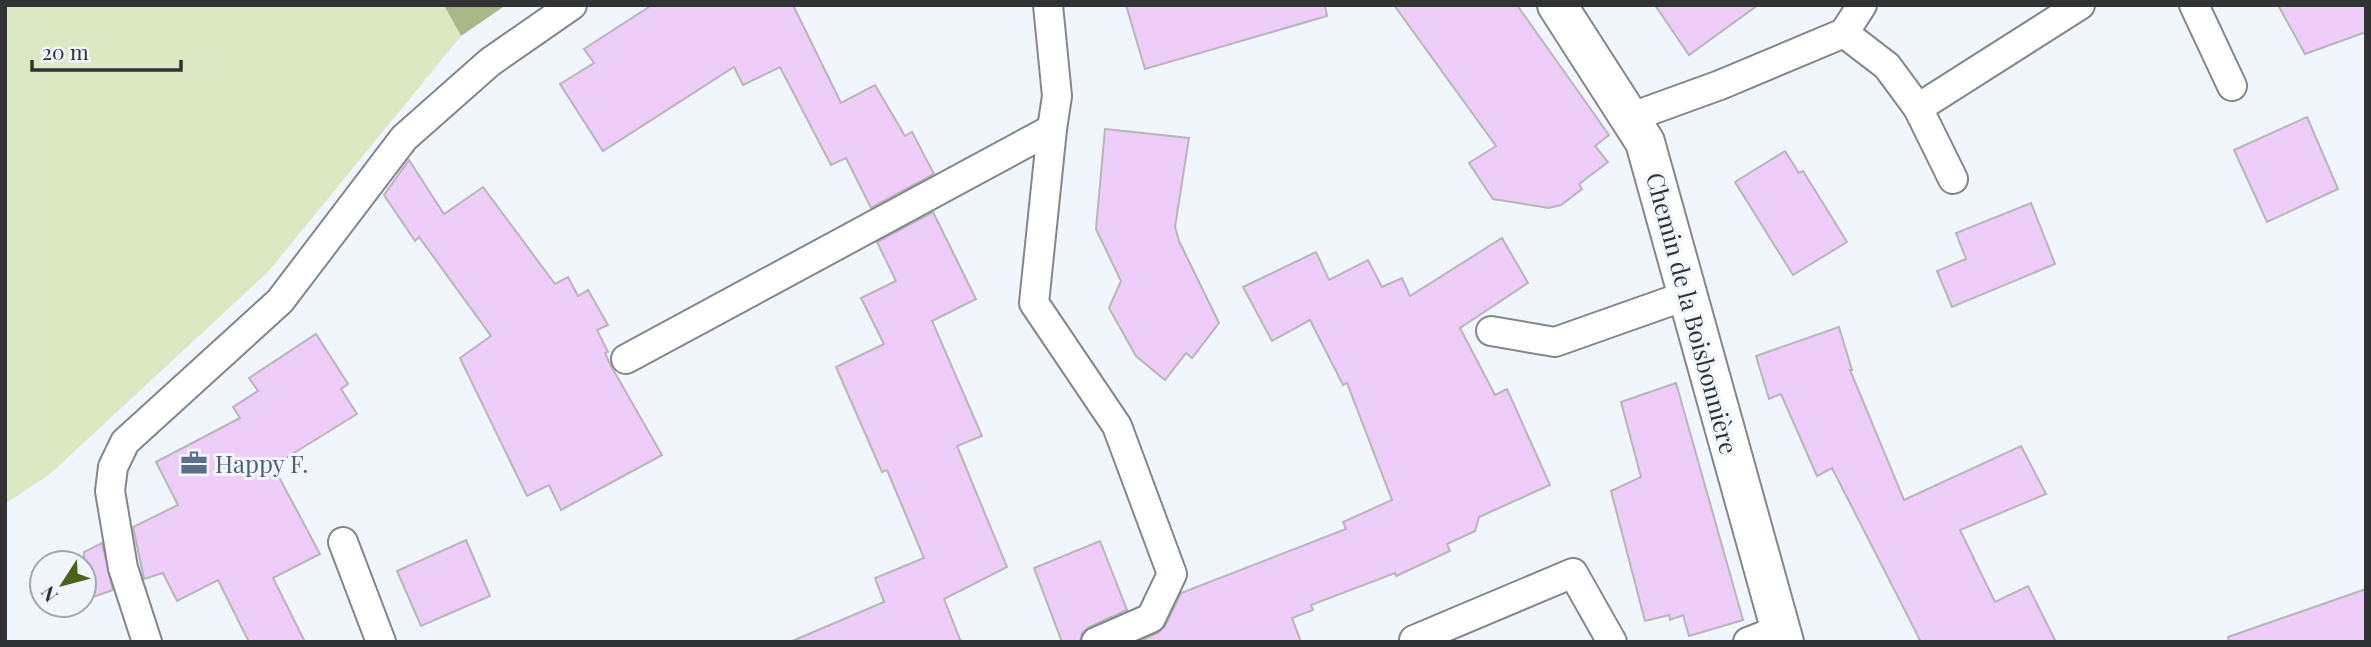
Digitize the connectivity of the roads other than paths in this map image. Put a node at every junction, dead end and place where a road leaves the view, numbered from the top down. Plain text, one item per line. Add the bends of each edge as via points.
1 (572, 5) edge
2 (1048, 5) edge
3 (1557, 5) edge
4 (1861, 5) edge
5 (2080, 5) edge
6 (2194, 5) edge
7 (1844, 33) junction
8 (2232, 86) dead end
9 (1918, 108) junction
10 (1629, 118) junction
11 (1052, 129) junction
12 (1953, 179) dead end
13 (1688, 295) junction
14 (1492, 331) dead end
15 (626, 359) dead end
16 (343, 542) dead end
17 (1771, 637) edge
18 (1414, 640) dead end
19 (147, 642) edge
20 (381, 642) edge
21 (1096, 642) edge
22 (1612, 642) edge

1 - 19 lane via 490,62 404,138 280,301 125,442 113,467 110,491 123,568
2 - 11 lane via 1058,96
3 - 10 street, Chemin de la Boisbonnière
4 - 7 lane
5 - 9 lane
6 - 8 lane
7 - 9 lane via 1887,66
7 - 10 lane
9 - 12 lane
10 - 13 street, Chemin de la Boisbonnière via 1646,142
11 - 15 lane
11 - 21 lane via 1034,303 1116,426 1172,573 1151,618
13 - 14 lane via 1555,342
13 - 17 street, Chemin de la Boisbonnière
16 - 20 lane
18 - 22 lane via 1573,573

